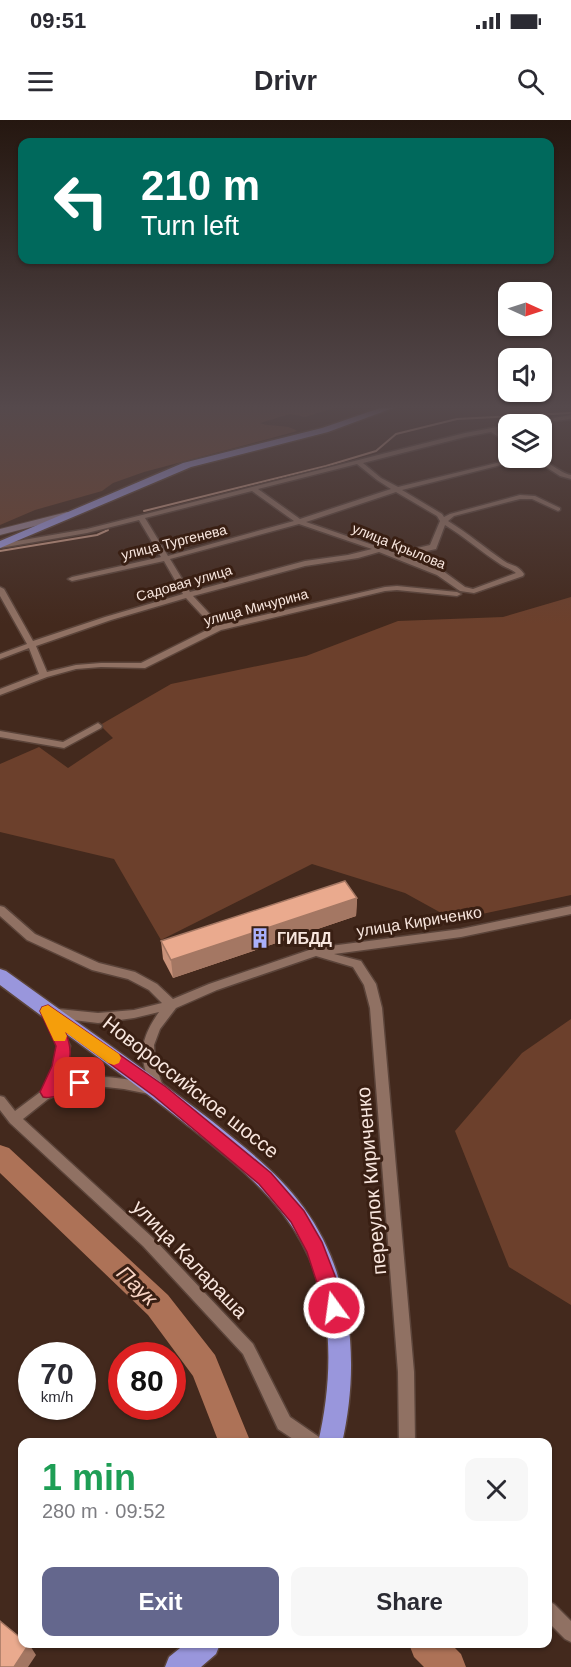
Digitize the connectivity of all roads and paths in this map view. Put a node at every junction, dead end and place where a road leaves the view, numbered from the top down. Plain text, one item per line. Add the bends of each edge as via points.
1 (151, 480) edge
2 (285, 480) edge
3 (381, 480) edge
4 (434, 480) edge
5 (252, 488) junction
6 (398, 489) junction
7 (558, 509) dead end
8 (70, 514) junction
9 (141, 518) junction
10 (443, 521) junction
11 (299, 522) junction
12 (0, 532) edge
13 (0, 546) edge
14 (379, 549) junction
15 (396, 555) junction
16 (167, 558) junction
17 (72, 579) dead end
18 (0, 590) edge
19 (457, 594) dead end
20 (188, 595) junction
21 (219, 628) junction
22 (31, 644) junction
23 (0, 657) edge
24 (44, 675) junction
25 (0, 692) edge
26 (98, 726) dead end
27 (0, 734) edge
28 (0, 910) edge
29 (571, 910) edge
30 (315, 952) junction
31 (0, 976) edge
32 (172, 1005) junction
33 (48, 1011) junction
34 (48, 1092) junction
35 (160, 1092) junction
36 (0, 1101) edge
37 (14, 1119) junction
38 (306, 1438) edge
39 (332, 1438) edge
40 (407, 1438) edge
41 (552, 1614) edge
42 (571, 1633) edge
43 (201, 1648) edge
44 (179, 1667) edge

1 - 8 highway
2 - 5 street
3 - 6 street
4 - 6 street, улица Тургенева
5 - 9 street
5 - 11 street, улица Крылова
6 - 10 street via 440,515
6 - 11 street, улица Тургенева
7 - 10 street via 533,497 520,497 452,515
8 - 12 main road
8 - 13 highway
9 - 13 street
9 - 16 street
10 - 15 street via 433,547
10 - 15 street, улица Крылова via 520,574 474,591
11 - 14 street, улица Крылова
11 - 16 street, улица Тургенева
14 - 15 street, улица Крылова
14 - 20 street, Садовая улица via 363,556 312,561
16 - 17 street, улица Тургенева
16 - 20 street
18 - 22 street
19 - 21 street, улица Мичурина via 385,589
20 - 21 street
20 - 22 street, Садовая улица
21 - 24 street, улица Мичурина via 142,666 93,666
22 - 23 street, Садовая улица
22 - 24 street
24 - 25 street, улица Мичурина
26 - 27 street via 64,745
28 - 32 street via 31,937 96,967 131,975 153,987
29 - 30 street, улица Кириченко via 461,933
30 - 32 street, улица Кириченко
30 - 40 street, переулок Кириченко via 357,964 370,984 376,1008 406,1372
31 - 33 highway, Новороссийское шоссе
32 - 33 street, улица Кириченко via 98,1018
32 - 35 street via 158,1021 148,1042 148,1067
33 - 34 street via 64,1046
33 - 35 highway, Новороссийское шоссе
34 - 35 street via 94,1080
34 - 37 street
35 - 39 highway, Новороссийское шоссе via 258,1172 297,1217 315,1248 328,1281 339,1339 340,1379
36 - 37 street, улица Калараша
37 - 38 street, улица Калараша via 148,1242 248,1349 284,1423
41 - 42 street
43 - 44 highway

